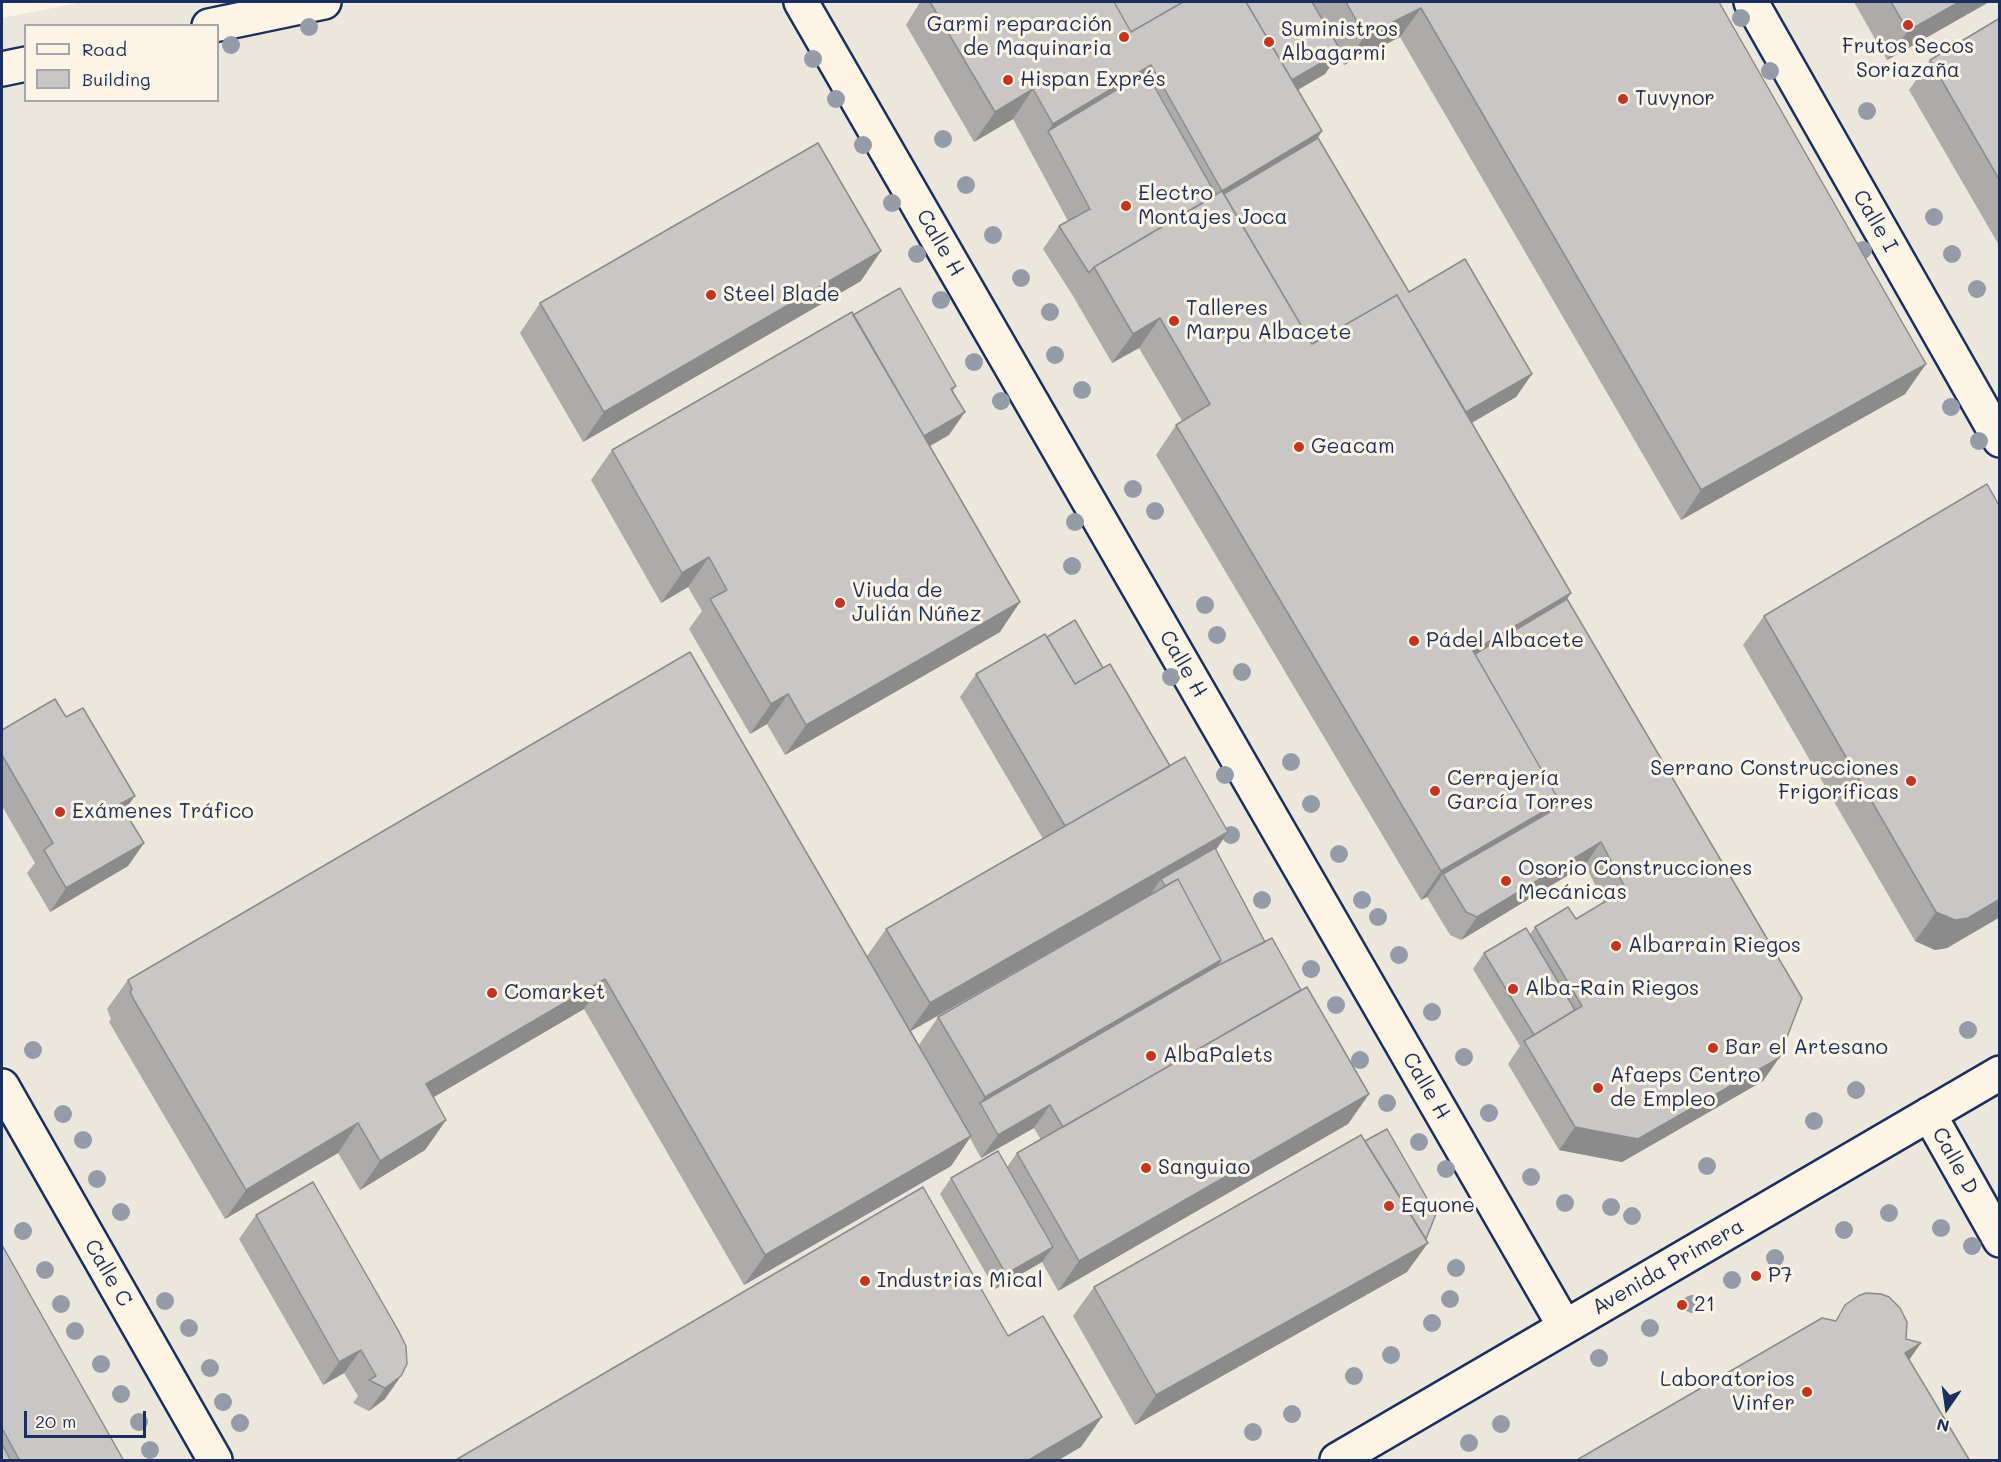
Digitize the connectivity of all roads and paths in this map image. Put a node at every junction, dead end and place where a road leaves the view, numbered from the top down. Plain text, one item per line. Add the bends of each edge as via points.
1 (324, 2) edge
2 (801, 2) edge
3 (1751, 2) edge
4 (219, 24) edge
5 (24, 64) edge
6 (2, 69) edge
7 (2000, 440) edge
8 (2000, 1073) edge
9 (2, 1086) edge
10 (1929, 1113) junction
11 (2000, 1240) edge
12 (1565, 1327) junction
13 (215, 1461) edge
14 (1337, 1461) edge

1 - 4 street
2 - 12 street, Calle H
3 - 7 street, Calle I
5 - 6 street
8 - 10 street, Avenida Primera
9 - 13 street, Calle C
10 - 11 street, Calle D
10 - 12 street, Avenida Primera
12 - 14 street, Avenida Primera

